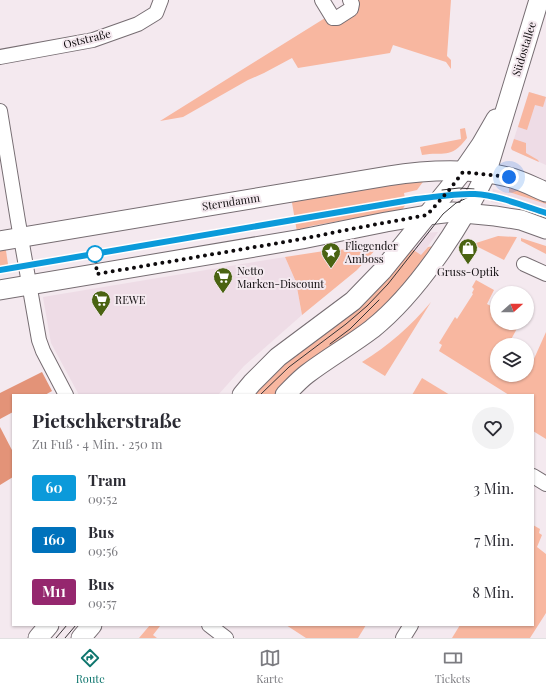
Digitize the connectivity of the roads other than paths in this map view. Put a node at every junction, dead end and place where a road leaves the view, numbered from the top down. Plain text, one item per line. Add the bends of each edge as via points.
1 (161, 0) edge
2 (322, 0) edge
3 (350, 0) edge
4 (540, 0) edge
5 (0, 57) edge
6 (509, 97) junction
7 (0, 111) edge
8 (463, 172) junction
9 (486, 174) junction
10 (546, 192) edge
11 (464, 213) junction
12 (427, 215) junction
13 (546, 229) edge
14 (21, 238) junction
15 (0, 241) edge
16 (524, 264) dead end
17 (546, 274) edge
18 (29, 284) junction
19 (0, 290) edge
20 (65, 394) edge
21 (243, 394) edge
22 (286, 394) edge
23 (534, 477) edge
24 (546, 484) edge
25 (48, 626) edge
26 (91, 626) edge
27 (210, 626) edge
28 (410, 626) edge
29 (38, 638) edge
30 (81, 638) edge
31 (226, 638) edge
32 (403, 638) edge

1 - 5 street, Oststraße via 156,13 138,24 92,40
2 - 3 street via 333,18 351,9
4 - 6 street, Südostallee
6 - 8 street, Südostallee
6 - 9 street, Südostallee
7 - 14 street
8 - 9 street, Sterndamm
8 - 12 street
8 - 14 street, Sterndamm via 406,173
9 - 10 street, Sterndamm via 509,177
9 - 11 street, Südostallee
11 - 12 street
11 - 13 street via 521,220
11 - 22 street via 436,258 400,303 372,328 306,375
12 - 18 street via 302,239
12 - 21 street via 382,271 353,301 278,358
14 - 15 street, Sterndamm
14 - 18 street
16 - 17 street
18 - 19 street
18 - 20 street via 39,340
23 - 24 street
25 - 29 street
26 - 30 street
27 - 31 street
28 - 32 street

